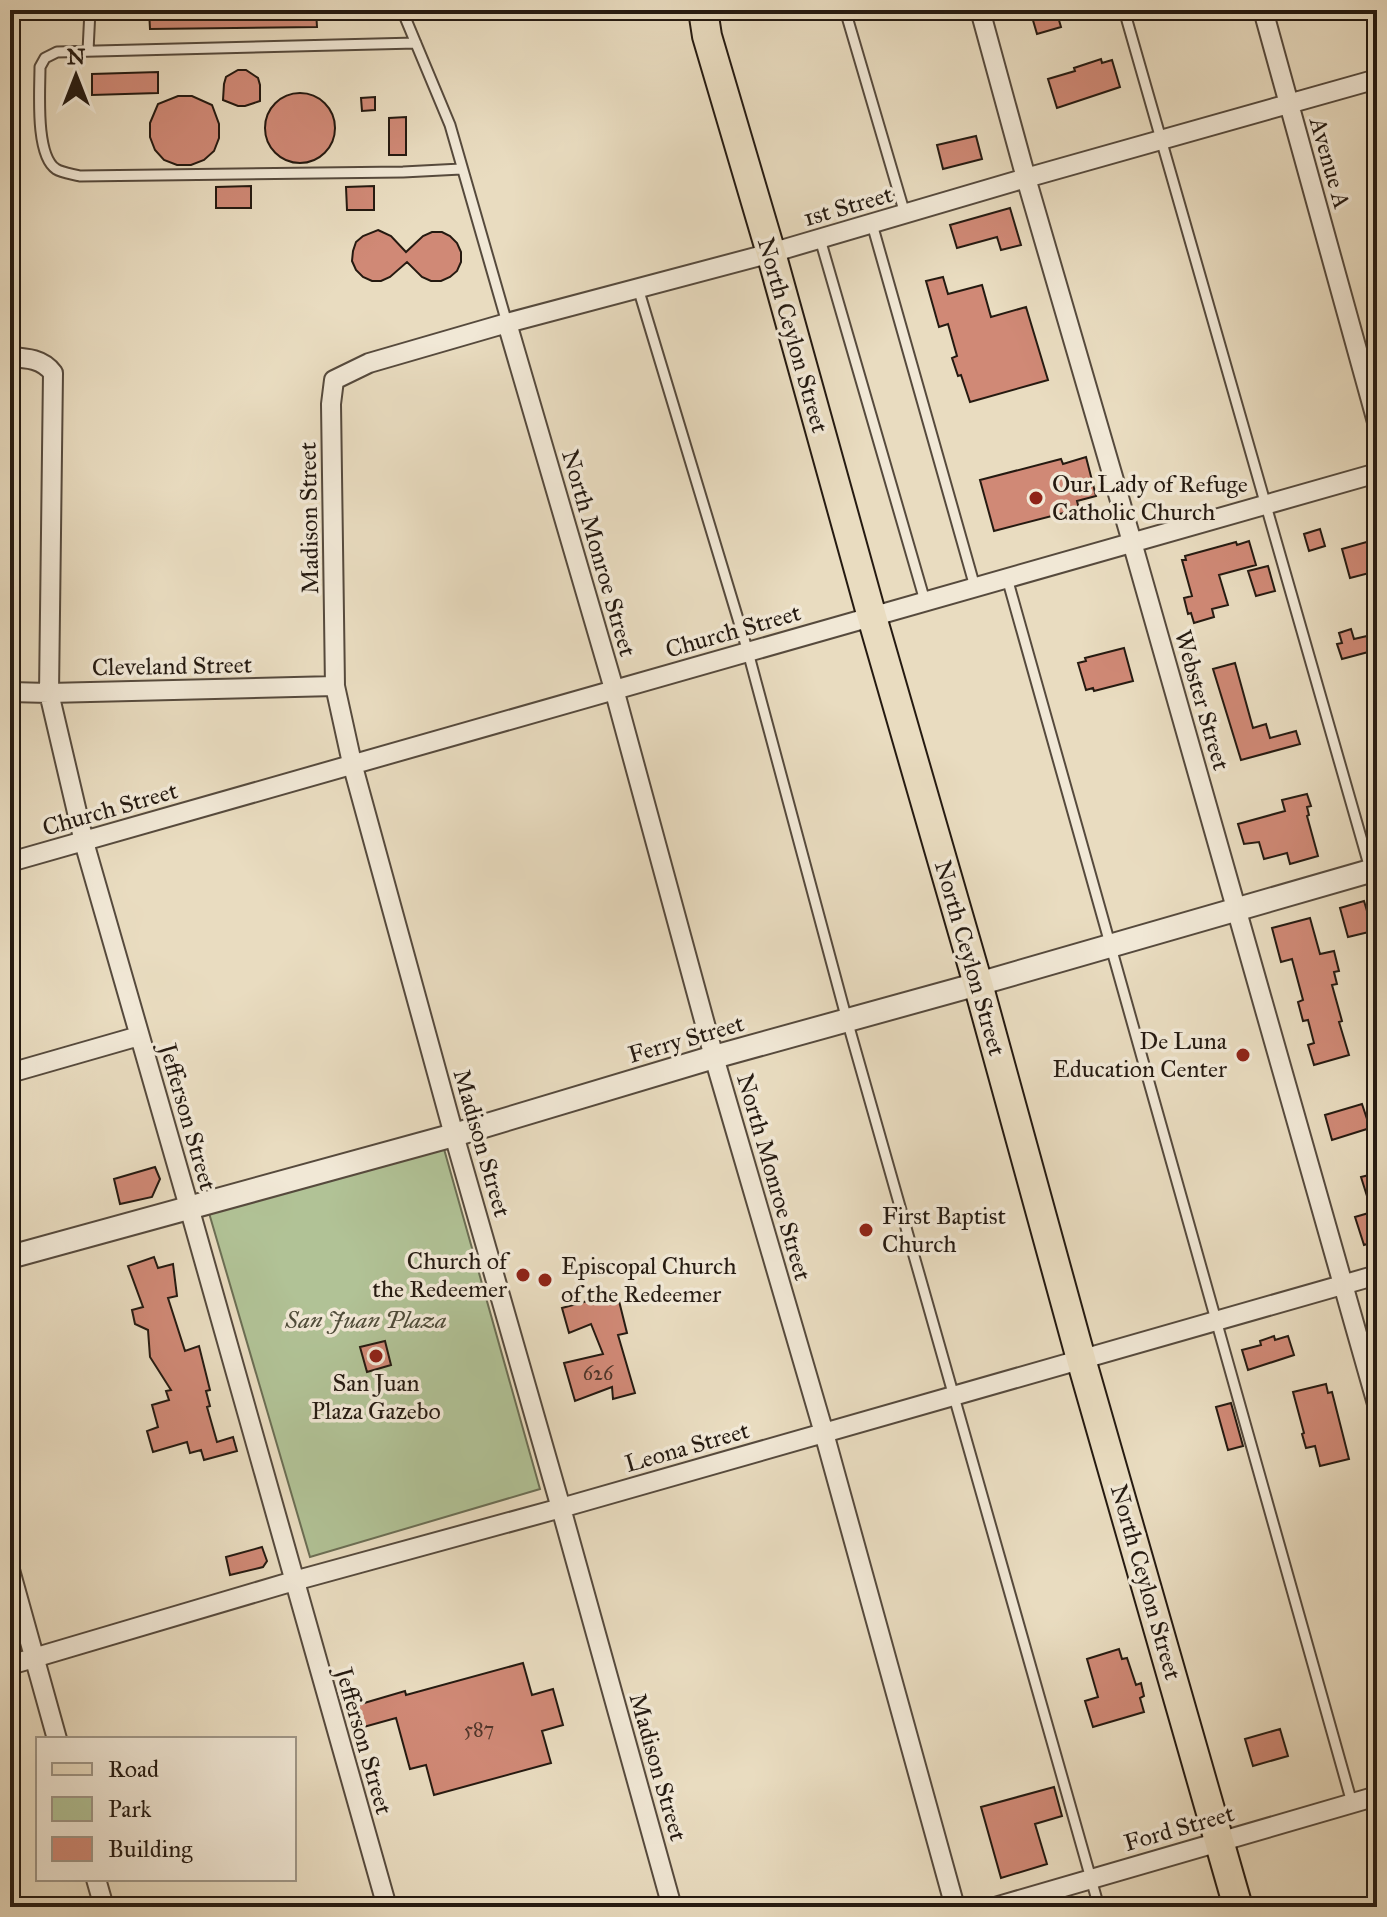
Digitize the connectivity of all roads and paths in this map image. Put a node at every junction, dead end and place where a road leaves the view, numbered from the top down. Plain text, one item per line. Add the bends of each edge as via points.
1 (90, 10) edge
2 (402, 10) edge
3 (703, 10) edge
4 (845, 10) edge
5 (980, 10) edge
6 (1124, 10) edge
7 (1263, 10) edge
8 (416, 43) junction
9 (88, 51) junction
10 (1377, 79) edge
11 (1289, 103) junction
12 (1161, 140) junction
13 (461, 169) junction
14 (1026, 178) junction
15 (905, 214) junction
16 (872, 224) junction
17 (820, 239) junction
18 (771, 253) junction
19 (638, 288) junction
20 (507, 323) junction
21 (10, 357) edge
22 (334, 380) joint
23 (1377, 422) edge
24 (1377, 473) edge
25 (1266, 504) junction
26 (1132, 542) junction
27 (1007, 578) junction
28 (975, 587) junction
29 (925, 601) junction
30 (872, 617) junction
31 (748, 652) junction
32 (335, 686) junction
33 (614, 689) junction
34 (10, 692) edge
35 (49, 693) junction
36 (352, 763) junction
37 (84, 842) junction
38 (10, 862) edge
39 (1374, 870) edge
40 (1377, 893) edge
41 (1237, 909) junction
42 (1110, 945) junction
43 (978, 984) junction
44 (847, 1020) junction
45 (139, 1036) junction
46 (714, 1057) junction
47 (10, 1073) edge
48 (454, 1135) junction
49 (189, 1207) junction
50 (10, 1257) edge
51 (1377, 1275) edge
52 (1343, 1285) junction
53 (1216, 1321) junction
54 (1081, 1359) junction
55 (952, 1396) junction
56 (1377, 1404) edge
57 (824, 1433) junction
58 (561, 1508) junction
59 (10, 1570) edge
60 (294, 1581) junction
61 (35, 1658) junction
62 (10, 1665) edge
63 (56, 1737) edge
64 (1377, 1796) edge
65 (1352, 1803) junction
66 (1220, 1841) junction
67 (1091, 1879) junction
68 (97, 1881) edge
69 (104, 1907) edge
70 (387, 1907) edge
71 (672, 1907) edge
72 (955, 1907) edge
73 (995, 1907) edge
74 (1099, 1907) edge
75 (1238, 1907) edge

1 - 9 lane
2 - 8 lane
3 - 18 main road, North Ceylon Street
4 - 15 lane
5 - 14 street, Webster Street
6 - 12 lane
7 - 11 street, Avenue A
8 - 9 lane
8 - 13 lane via 450,125
9 - 13 lane via 57,52 40,67 42,142 57,170 80,176
10 - 11 street, 1st Street
11 - 12 street, 1st Street
11 - 23 street, Avenue A
12 - 14 street, 1st Street
12 - 25 lane
13 - 20 lane
14 - 15 street, 1st Street
14 - 26 street, Webster Street
15 - 16 street, 1st Street
16 - 17 street, 1st Street
16 - 28 lane
17 - 18 street, 1st Street
17 - 29 lane
18 - 19 street, 1st Street
18 - 30 main road, North Ceylon Street
19 - 20 street, 1st Street
19 - 31 lane
20 - 22 street, 1st Street via 369,363
20 - 33 street, North Monroe Street
21 - 35 street, Jefferson Street via 37,360 53,373
22 - 32 street, Madison Street
24 - 25 street, Church Street
25 - 26 street, Church Street
25 - 39 lane
26 - 27 street, Church Street
26 - 41 street, Webster Street
27 - 28 street, Church Street
27 - 42 lane
28 - 29 street, Church Street
29 - 30 street, Church Street
30 - 31 street, Church Street
30 - 43 main road, North Ceylon Street
31 - 33 street, Church Street
31 - 44 lane
32 - 35 street, Cleveland Street
32 - 36 street, Madison Street
33 - 36 street, Church Street
33 - 46 street, North Monroe Street
34 - 35 street, Cleveland Street
35 - 37 street, Jefferson Street
36 - 37 street, Church Street
36 - 48 street, Madison Street
37 - 38 street, Church Street
37 - 45 street, Jefferson Street
39 - 40 lane
39 - 41 street, Ferry Street
41 - 42 street, Ferry Street
41 - 52 street, Webster Street
42 - 43 street, Ferry Street
42 - 53 lane
43 - 44 street, Ferry Street
43 - 54 main road, North Ceylon Street
44 - 46 street, Ferry Street
44 - 55 lane
45 - 47 street
45 - 49 street, Jefferson Street
46 - 48 street, Ferry Street
46 - 57 street, North Monroe Street
48 - 49 street, Ferry Street
48 - 58 street, Madison Street
49 - 50 street, Ferry Street
49 - 60 street, Jefferson Street
51 - 52 street, Leona Street
52 - 53 street, Leona Street
52 - 56 street, Webster Street
53 - 54 street, Leona Street
53 - 65 lane
54 - 55 street, Leona Street
54 - 66 main road, North Ceylon Street
55 - 57 street, Leona Street
55 - 67 lane
57 - 58 street, Leona Street
57 - 72 street, North Monroe Street
58 - 60 street, Leona Street
58 - 71 street, Madison Street
59 - 61 street
60 - 61 street, Leona Street
60 - 70 street, Jefferson Street
61 - 62 street, Leona Street
61 - 63 street
64 - 65 street, Ford Street
65 - 66 street, Ford Street
66 - 67 street, Ford Street
66 - 75 main road, North Ceylon Street
67 - 73 street, Ford Street
67 - 74 lane
68 - 69 street

